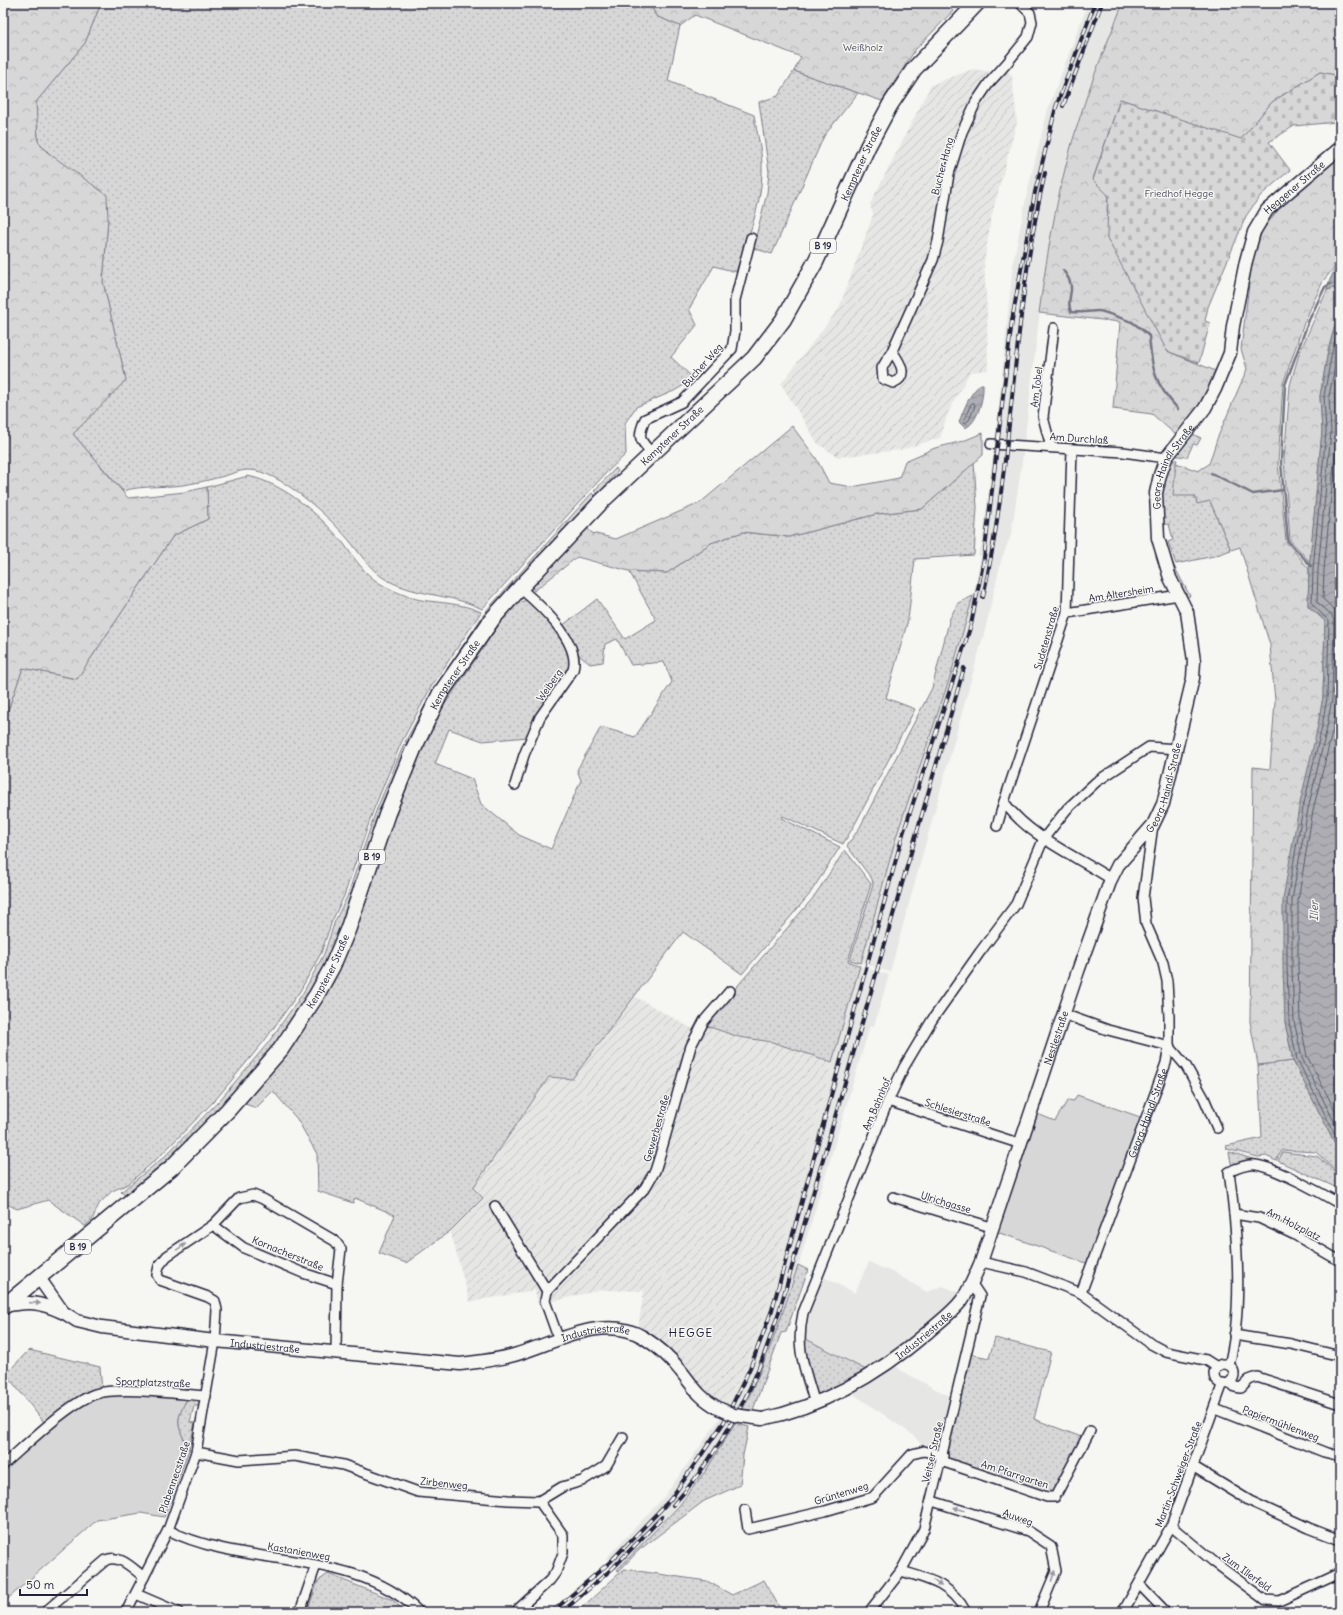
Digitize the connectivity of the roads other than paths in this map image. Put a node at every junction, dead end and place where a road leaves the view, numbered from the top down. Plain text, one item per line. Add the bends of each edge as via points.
1 (977, 3) edge
2 (1020, 3) edge
3 (1340, 148) edge
4 (1254, 232) joint
5 (751, 238) dead end
6 (1054, 328) dead end
7 (892, 351) dead end
8 (990, 444) dead end
9 (1050, 447) junction
10 (1072, 449) junction
11 (652, 453) junction
12 (1166, 458) junction
13 (520, 588) junction
14 (1179, 595) junction
15 (1067, 613) junction
16 (1177, 749) junction
17 (515, 786) dead end
18 (1004, 802) junction
19 (1153, 824) junction
20 (997, 826) dead end
21 (1044, 838) junction
22 (1111, 879) junction
23 (730, 991) dead end
24 (1063, 1014) junction
25 (1169, 1046) junction
26 (888, 1101) junction
27 (1217, 1128) dead end
28 (1021, 1144) junction
29 (893, 1197) dead end
30 (1340, 1204) edge
31 (495, 1206) dead end
32 (1234, 1214) junction
33 (213, 1225) junction
34 (991, 1227) junction
35 (1340, 1261) edge
36 (981, 1262) junction
37 (39, 1278) junction
38 (338, 1284) junction
39 (972, 1284) junction
40 (546, 1290) junction
41 (1081, 1293) junction
42 (4, 1306) edge
43 (63, 1312) junction
44 (1234, 1335) junction
45 (559, 1340) junction
46 (215, 1341) junction
47 (336, 1352) junction
48 (1340, 1356) edge
49 (1229, 1365) junction
50 (1217, 1367) junction
51 (1226, 1383) junction
52 (206, 1396) junction
53 (815, 1404) junction
54 (1340, 1404) edge
55 (1214, 1409) junction
56 (1090, 1431) dead end
57 (623, 1437) dead end
58 (196, 1452) junction
59 (1340, 1456) edge
60 (942, 1458) junction
61 (3, 1465) edge
62 (1194, 1467) junction
63 (539, 1501) junction
64 (932, 1501) junction
65 (745, 1510) dead end
66 (1171, 1526) junction
67 (168, 1530) junction
68 (1340, 1540) edge
69 (316, 1565) junction
70 (901, 1571) junction
71 (1340, 1573) edge
72 (144, 1578) junction
73 (1140, 1585) junction
74 (136, 1594) junction
75 (45, 1612) edge
76 (126, 1612) edge
77 (178, 1612) edge
78 (300, 1612) edge
79 (419, 1612) edge
80 (515, 1612) edge
81 (869, 1612) edge
82 (966, 1612) edge
83 (1039, 1612) edge
84 (1123, 1612) edge
85 (1166, 1612) edge

1 - 11 main road, Kemptener Straße / B 19 via 928,54 903,85 868,146 816,261 784,320 754,358
2 - 7 street, Bucher Hang via 1030,14 1032,22 1028,37 989,83 976,102 962,132 949,174 933,260
3 - 4 street, Heggener Straße via 1267,210
4 - 12 street, Georg-Haindl-Straße via 1233,326 1230,354 1205,408
5 - 11 street, Bucher Weg via 735,300 732,349 682,402 645,419 639,434 641,443
6 - 9 street, Am Tobel via 1043,417
8 - 9 street, Am Durchlaß
9 - 10 street, Am Durchlaß
10 - 12 street, Am Durchlaß via 1129,452
10 - 15 street, Sudetenstraße
11 - 13 main road, Kemptener Straße / B 19 via 602,501
12 - 14 street, Georg-Haindl-Straße via 1156,493 1156,517 1163,558
13 - 17 street, Weiberg via 539,604 563,634 572,648 575,662 573,670 540,717 532,733
13 - 37 main road, Kemptener Straße / B 19 via 493,618 440,694 387,814 348,929 332,966 316,996 281,1048 228,1110 172,1167
14 - 15 street, Am Altersheim
14 - 16 street, Georg-Haindl-Straße via 1187,612 1194,661 1193,678
15 - 18 street, Sudetenstraße
16 - 19 street, Georg-Haindl-Straße via 1163,804
16 - 21 street, Am Bahnhof via 1150,747 1096,782 1071,805
18 - 20 street, Sudetenstraße
18 - 21 street via 1012,812
19 - 22 street, Nestlestraße via 1118,865
19 - 25 street, Georg-Haindl-Straße via 1143,898 1146,924 1164,963
21 - 22 street
21 - 26 street, Am Bahnhof via 1016,904 932,1020
22 - 24 street, Nestlestraße
23 - 40 street, Gewerbestraße via 704,1021 691,1046 655,1171 645,1188
24 - 25 street via 1108,1030
24 - 28 street, Nestlestraße
25 - 27 street via 1186,1066
25 - 41 street, Georg-Haindl-Straße via 1166,1064
26 - 28 street, Schlesierstraße
26 - 53 street, Am Bahnhof via 803,1313 799,1348
28 - 34 street, Nestlestraße
29 - 34 street, Ulrichgasse
30 - 32 street via 1284,1175 1256,1165 1242,1166 1229,1172
31 - 40 street
32 - 35 street, Am Holzplatz via 1259,1218
32 - 44 street via 1237,1291
33 - 38 street, Kornacherstraße via 244,1248 303,1273
33 - 38 street via 239,1198 253,1195 263,1199 335,1241 341,1249
46 -> 33 street, Plabennecstraße via 215,1301 160,1280 157,1275 159,1266 167,1256
34 - 36 street, Nestlestraße
36 - 39 street, Industriestraße
36 - 41 street via 1026,1272
37 - 42 main road, B 19
37 - 43 street, Industriestraße
38 - 47 street
39 - 53 street, Industriestraße via 961,1301 912,1346 861,1381
39 - 60 street, Veitser Straße via 980,1296
40 - 45 street via 545,1301
41 - 50 street via 1151,1344 1166,1352 1206,1360
42 -> 43 street via 42,1303
43 - 46 street, Industriestraße via 77,1321 102,1327
44 - 48 street via 1291,1344
44 - 49 street
45 - 47 street, Industriestraße via 487,1362 460,1364
45 - 53 street, Industriestraße, bridge via 605,1328 633,1332 656,1346 680,1370 702,1399 734,1415 762,1419 788,1414
46 - 47 street, Industriestraße
46 - 52 street, Plabennecstraße
49 - 50 street via 1222,1364
49 - 51 street via 1234,1373
50 - 51 street via 1215,1377
51 - 54 street via 1241,1388 1249,1380 1257,1377
51 - 55 street, Martin-Schweiger-Straße
52 - 58 street, Plabennecstraße
52 - 61 street, Sportplatzstraße via 120,1391 96,1394 79,1402
55 - 59 street, Papiermühlenweg
55 - 62 street, Martin-Schweiger-Straße
56 - 60 street, Am Pfarrgarten via 1055,1498 1046,1497
57 - 63 street via 606,1466 582,1480 562,1486
58 - 63 street, Zirbenweg via 239,1460 295,1456 344,1465 418,1492
58 - 67 street, Plabennecstraße
60 - 64 street, Veitser Straße
60 - 65 street, Grüntenweg via 924,1451 912,1454 874,1497 825,1511 748,1528
62 - 66 street, Martin-Schweiger-Straße
62 - 68 street via 1250,1501
63 - 80 street via 562,1535 563,1553 556,1572
64 - 70 street, Veitser Straße via 924,1529
83 -> 64 street, Auweg via 1056,1571 1051,1546 1028,1531
66 - 71 street, Zum Illerfeld via 1265,1600 1280,1601
66 - 73 street, Martin-Schweiger-Straße
67 - 69 street, Kastanienweg via 209,1546
67 - 72 street, Plabennecstraße
69 - 78 street
69 - 79 street, Kastanienweg via 338,1569 377,1585 396,1594
70 - 81 street, Veitser Straße
70 -> 82 street via 932,1579 959,1600
72 - 74 street, Plabennecstraße
72 - 75 street via 113,1557 106,1560
73 - 84 street, Martin-Schweiger-Straße
73 - 85 street
74 - 76 street, Plabennecstraße
74 - 77 street

